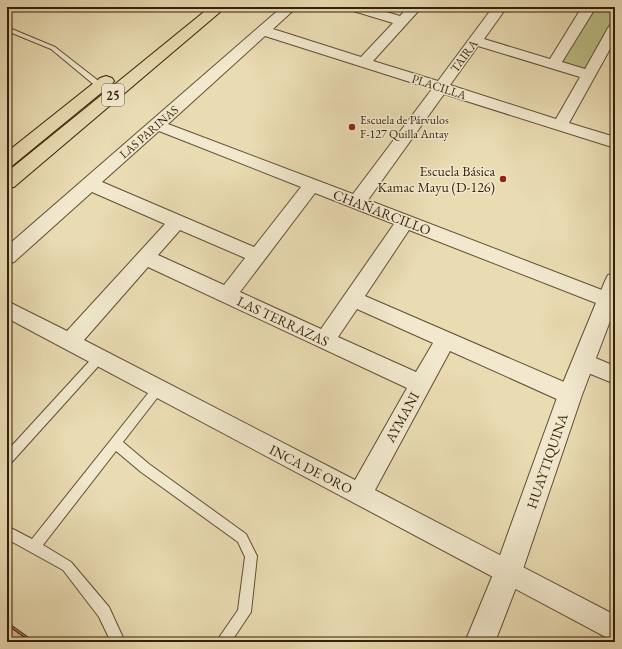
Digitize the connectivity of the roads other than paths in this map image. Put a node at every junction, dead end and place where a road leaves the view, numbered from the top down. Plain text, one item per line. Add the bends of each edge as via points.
1 (199, 7) edge
2 (219, 7) edge
3 (290, 7) edge
4 (355, 7) edge
5 (415, 7) edge
6 (500, 7) edge
7 (589, 7) edge
8 (373, 9) edge
9 (402, 21) junction
10 (615, 28) edge
11 (7, 29) edge
12 (264, 31) junction
13 (476, 41) junction
14 (364, 63) junction
15 (554, 64) junction
16 (589, 75) junction
17 (101, 86) junction
18 (441, 88) junction
19 (157, 125) junction
20 (560, 126) junction
21 (615, 143) edge
22 (7, 160) edge
23 (7, 182) edge
24 (90, 184) junction
25 (312, 185) junction
26 (357, 202) junction
27 (406, 221) junction
28 (177, 222) junction
29 (257, 256) junction
30 (7, 257) edge
31 (145, 257) junction
32 (613, 286) edge
33 (227, 295) junction
34 (353, 299) junction
35 (7, 309) edge
36 (325, 340) junction
37 (445, 340) junction
38 (70, 342) junction
39 (99, 358) junction
40 (583, 362) junction
41 (615, 375) edge
42 (420, 384) junction
43 (157, 390) junction
44 (570, 395) junction
45 (116, 442) junction
46 (7, 459) edge
47 (360, 494) junction
48 (7, 532) edge
49 (34, 547) junction
50 (508, 572) junction
51 (615, 630) edge
52 (118, 642) edge
53 (223, 642) edge
54 (480, 642) edge

1 - 17 highway, 25
2 - 23 highway, 25
3 - 12 street, LAS PARINAS
4 - 8 street
5 - 9 street
6 - 13 street, TAIRA
7 - 15 street
8 - 9 street
9 - 14 street
10 - 16 street
11 - 17 lane via 53,48
12 - 14 street, PLACILLA
12 - 19 street, LAS PARINAS
13 - 15 street
13 - 18 street, TAIRA
14 - 18 street, PLACILLA
15 - 16 street
16 - 20 street
17 - 22 highway, 25
18 - 20 street, PLACILLA
18 - 26 street, TAIRA
19 - 24 street, LAS PARINAS
19 - 25 street, CHAÑARCILLO
20 - 21 street, PLACILLA
24 - 28 street
24 - 30 street, LAS PARINAS
25 - 26 street, CHAÑARCILLO
25 - 29 street
26 - 27 street, CHAÑARCILLO
27 - 32 street, CHAÑARCILLO
27 - 34 street
28 - 29 street
28 - 31 street
29 - 33 street
31 - 33 street, LAS TERRAZAS
31 - 38 street
32 - 40 street, HUAYTIQUINA
33 - 36 street, LAS TERRAZAS
34 - 36 street
34 - 37 street
35 - 38 street, INCA DE ORO
36 - 42 street, LAS TERRAZAS
37 - 42 street, AYMANI
37 - 44 street
38 - 39 street, INCA DE ORO
39 - 43 street, INCA DE ORO
39 - 46 lane
40 - 41 street
40 - 44 street, HUAYTIQUINA
42 - 47 street, AYMANI
43 - 45 lane
43 - 47 street, INCA DE ORO
44 - 50 street, HUAYTIQUINA
45 - 49 lane
45 - 53 lane via 145,468 242,538 251,556 244,612
47 - 50 street, INCA DE ORO
48 - 49 lane
49 - 52 lane via 68,566 104,612
50 - 51 street, INCA DE ORO
50 - 54 street, HUAYTIQUINA

